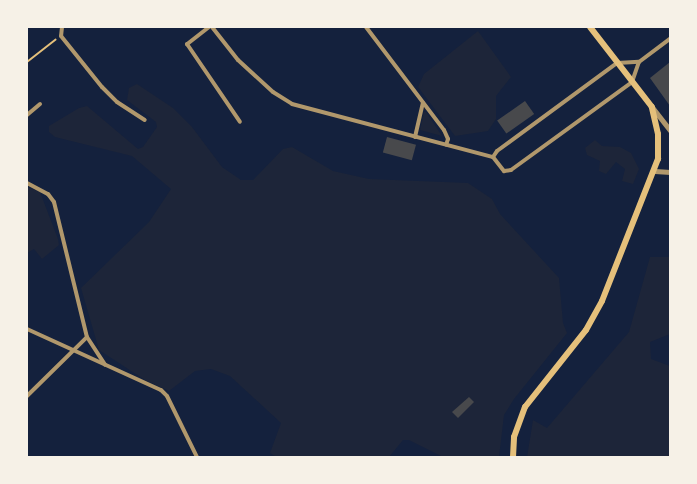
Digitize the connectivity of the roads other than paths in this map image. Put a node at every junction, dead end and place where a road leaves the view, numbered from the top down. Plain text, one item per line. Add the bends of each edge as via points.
1 (62, 27) edge
2 (210, 27) edge
3 (366, 27) edge
4 (590, 27) edge
5 (670, 39) edge
6 (639, 62) junction
7 (617, 63) junction
8 (632, 82) junction
9 (423, 102) junction
10 (40, 104) dead end
11 (652, 107) junction
12 (27, 115) edge
13 (145, 120) dead end
14 (240, 122) dead end
15 (670, 130) edge
16 (415, 137) junction
17 (446, 145) junction
18 (494, 157) junction
19 (655, 171) junction
20 (670, 172) edge
21 (27, 183) edge
22 (27, 329) edge
23 (87, 337) junction
24 (73, 351) junction
25 (105, 366) junction
26 (27, 396) edge
27 (197, 457) edge
28 (513, 457) edge

1 - 13 street via 61,36 110,96
2 - 14 street via 187,44
2 - 16 street via 238,60 292,104
3 - 9 street
4 - 7 main road
5 - 6 street
6 - 7 street
6 - 8 street
7 - 8 main road
7 - 18 street
8 - 11 main road
8 - 18 street via 511,170 504,171
9 - 16 street
9 - 17 street via 444,130
10 - 12 street
11 - 15 street
11 - 19 main road via 660,146
16 - 17 street
17 - 18 street
19 - 20 street
19 - 28 main road via 594,316 525,407 514,437
21 - 23 street via 48,194 56,208
22 - 24 street
23 - 24 street
23 - 25 street
24 - 25 street
24 - 26 street
25 - 27 street via 164,393

